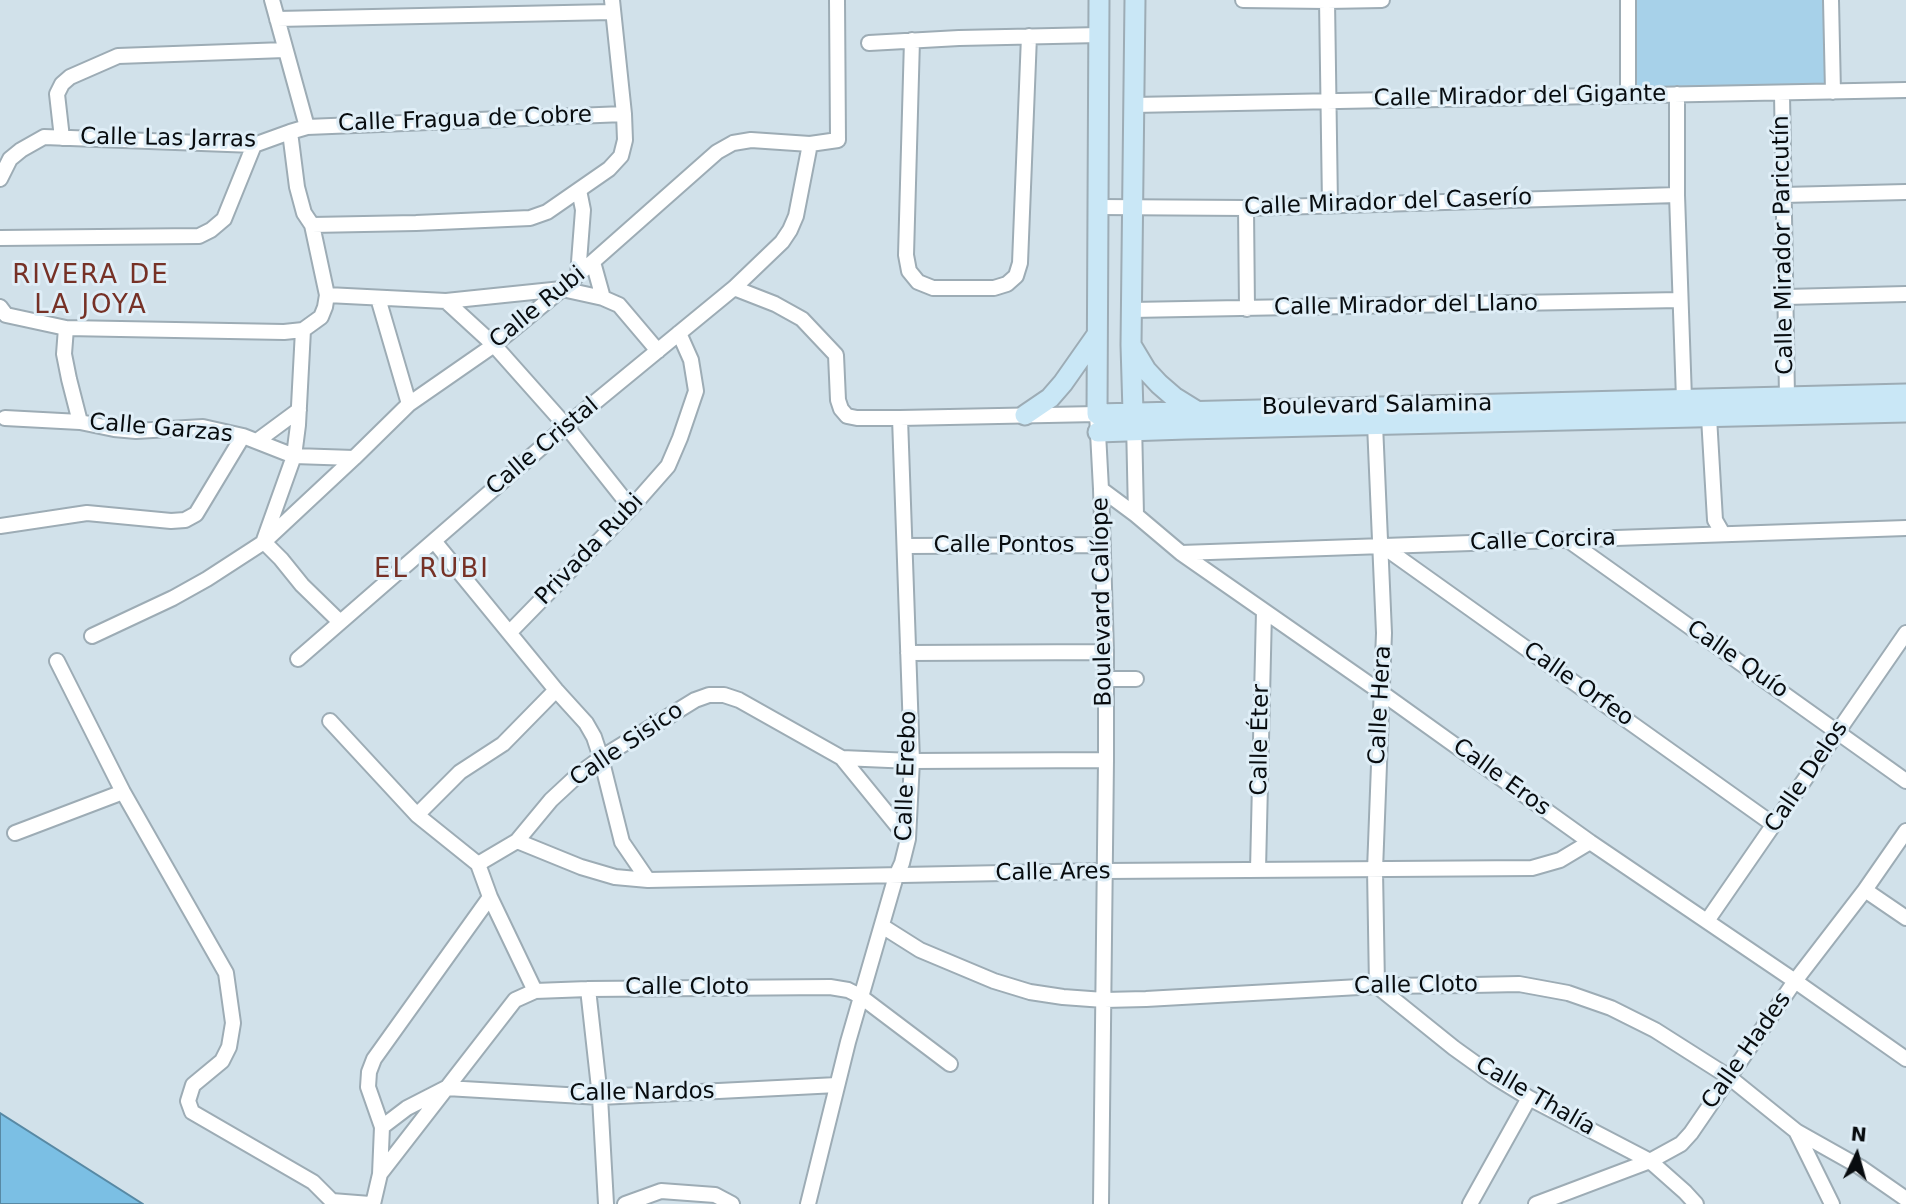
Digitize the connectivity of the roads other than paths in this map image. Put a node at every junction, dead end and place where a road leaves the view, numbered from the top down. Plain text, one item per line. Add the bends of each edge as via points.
1 (272, 0) edge
2 (837, 0) edge
3 (1099, 0) edge
4 (1135, 0) edge
5 (1243, 0) edge
6 (1382, 0) edge
7 (1628, 0) edge
8 (1831, 0) edge
9 (1327, 1) edge
10 (612, 6) edge
11 (277, 19) junction
12 (1100, 35) junction
13 (1028, 36) junction
14 (912, 40) junction
15 (869, 43) dead end
16 (285, 50) junction
17 (1906, 90) edge
18 (1833, 92) junction
19 (1677, 94) junction
20 (1782, 94) junction
21 (1628, 95) junction
22 (1328, 101) junction
23 (1133, 105) junction
24 (624, 114) junction
25 (307, 127) junction
26 (290, 132) junction
27 (62, 138) junction
28 (810, 144) junction
29 (254, 145) junction
30 (0, 179) edge
31 (579, 190) junction
32 (1906, 192) edge
33 (1677, 195) junction
34 (1783, 195) junction
35 (1329, 205) junction
36 (1098, 207) junction
37 (1132, 207) junction
38 (1246, 208) junction
39 (312, 225) junction
40 (0, 238) edge
41 (593, 262) junction
42 (578, 275) junction
43 (734, 288) junction
44 (562, 289) junction
45 (1906, 294) edge
46 (327, 295) junction
47 (1786, 297) junction
48 (378, 298) junction
49 (603, 298) junction
50 (1680, 300) junction
51 (446, 301) junction
52 (0, 307) edge
53 (1247, 309) junction
54 (1131, 310) junction
55 (66, 328) junction
56 (303, 330) junction
57 (679, 333) junction
58 (1096, 335) junction
59 (494, 345) junction
60 (1131, 345) junction
61 (658, 351) junction
62 (1906, 394) edge
63 (1787, 397) junction
64 (1684, 399) junction
65 (409, 404) junction
66 (299, 410) junction
67 (1196, 410) junction
68 (1906, 412) edge
69 (1025, 415) junction
70 (1709, 417) junction
71 (5, 418) dead end
72 (900, 418) junction
73 (1134, 421) junction
74 (80, 422) junction
75 (1097, 423) junction
76 (1375, 424) junction
77 (566, 426) junction
78 (250, 438) junction
79 (294, 457) junction
80 (354, 458) junction
81 (1101, 489) junction
82 (631, 508) junction
83 (1136, 515) junction
84 (0, 526) edge
85 (1906, 528) edge
86 (1723, 534) junction
87 (1568, 540) junction
88 (434, 541) junction
89 (264, 542) junction
90 (1103, 545) junction
91 (1381, 545) junction
92 (906, 546) junction
93 (1181, 553) junction
94 (1264, 611) junction
95 (340, 622) junction
96 (510, 632) junction
97 (1906, 633) edge
98 (92, 636) dead end
99 (1106, 652) junction
100 (908, 653) junction
101 (298, 659) dead end
102 (57, 661) dead end
103 (1136, 678) dead end
104 (1105, 679) junction
105 (556, 690) junction
106 (1382, 693) junction
107 (330, 720) dead end
108 (1838, 732) junction
109 (601, 758) junction
110 (842, 758) junction
111 (1106, 760) junction
112 (912, 761) junction
113 (1906, 781) edge
114 (123, 792) junction
115 (417, 815) junction
116 (1774, 825) junction
117 (1906, 831) edge
118 (15, 832) dead end
119 (908, 839) junction
120 (517, 841) junction
121 (1590, 842) junction
122 (478, 864) junction
123 (1258, 870) junction
124 (1375, 870) junction
125 (1105, 871) junction
126 (896, 876) junction
127 (648, 880) junction
128 (1865, 890) junction
129 (490, 897) junction
130 (1906, 918) edge
131 (1707, 921) junction
132 (881, 926) junction
133 (1795, 981) junction
134 (1377, 986) junction
135 (588, 989) junction
136 (535, 991) junction
137 (860, 996) junction
138 (1104, 1000) junction
139 (1906, 1059) edge
140 (950, 1064) dead end
141 (1729, 1077) junction
142 (837, 1085) junction
143 (446, 1088) junction
144 (600, 1097) junction
145 (1529, 1098) junction
146 (382, 1127) junction
147 (1796, 1130) junction
148 (1650, 1161) junction
149 (380, 1174) junction
150 (1906, 1199) edge
151 (332, 1203) edge
152 (371, 1204) edge
153 (606, 1204) edge
154 (625, 1204) edge
155 (732, 1204) edge
156 (808, 1204) edge
157 (1101, 1204) edge
158 (1471, 1204) edge
159 (1536, 1204) edge
160 (1696, 1204) edge
161 (1832, 1204) edge

1 - 11 street
2 - 28 street, Calle Rubi via 838,140
3 - 12 street, Boulevard Calíope
4 - 23 street
5 - 9 street
6 - 9 street
7 - 21 street
8 - 18 street
9 - 22 street
10 - 11 street
10 - 24 street
11 - 16 street
12 - 13 street
12 - 36 street, Boulevard Calíope
13 - 14 street
13 - 14 street via 1020,263 1016,276 994,288 933,288 918,282 909,271
14 - 15 street
16 - 25 street
16 - 27 street via 118,55 62,84 57,94
17 - 18 street, Calle Mirador del Gigante
18 - 20 street, Calle Mirador del Gigante
19 - 20 street, Calle Mirador del Gigante
19 - 21 street, Calle Mirador del Gigante
19 - 33 street
20 - 34 street, Calle Mirador Paricutín
21 - 22 street, Calle Mirador del Gigante
22 - 23 street, Calle Mirador del Gigante
22 - 35 street
23 - 37 street
24 - 25 street, Calle Fragua de Cobre
24 - 31 street via 621,156
25 - 26 street, Calle Fragua de Cobre
26 - 29 street, Calle Las Jarras
26 - 39 street via 304,213
27 - 29 street, Calle Las Jarras
27 - 30 street, Calle Las Jarras via 44,137 21,150 10,159
28 - 41 street, Calle Rubi via 751,139 733,143 717,152
28 - 43 street, Calle Cristal via 790,230
29 - 40 street via 224,219 199,236
31 - 39 street via 530,218
31 - 42 street via 583,210
32 - 34 street
33 - 35 street, Calle Mirador del Caserío
33 - 50 street
34 - 47 street, Calle Mirador Paricutín
35 - 38 street, Calle Mirador del Caserío
36 - 37 street, Calle Mirador del Caserío
36 - 58 street, Boulevard Calíope
37 - 38 street, Calle Mirador del Caserío
37 - 54 street
38 - 53 street
39 - 46 street
41 - 42 street, Calle Rubi
41 - 49 street
42 - 44 street, Calle Rubi
43 - 57 street, Calle Cristal
43 - 72 street, Boulevard Salamina via 802,319 836,355 838,400 847,416
44 - 49 street
44 - 51 street
44 - 59 street, Calle Rubi
45 - 47 street
46 - 48 street
46 - 56 street via 321,317
47 - 63 street, Calle Mirador Paricutín
48 - 51 street
48 - 65 street
49 - 61 street via 618,305
50 - 53 street, Calle Mirador del Llano
50 - 64 street
51 - 59 street
52 - 55 street via 6,315
53 - 54 street, Calle Mirador del Llano
54 - 60 street
55 - 56 street
55 - 74 street via 64,354
56 - 66 street
57 - 61 street, Calle Cristal
57 - 82 street, Privada Rubi via 691,360 696,391 668,466
58 - 69 street via 1057,391
58 - 75 street, Boulevard Calíope
59 - 65 street, Calle Rubi
59 - 77 street
60 - 67 street via 1159,384
60 - 73 street
61 - 77 street, Calle Cristal
62 - 63 street, Boulevard Salamina
63 - 64 street, Boulevard Salamina
64 - 67 street, Boulevard Salamina
65 - 80 street, Calle Rubi
66 - 78 street
66 - 79 street
67 - 73 street, Boulevard Salamina
68 - 70 street, Boulevard Salamina
69 - 72 street, Boulevard Salamina
69 - 75 street, Boulevard Salamina
70 - 76 street, Boulevard Salamina
70 - 86 street via 1715,520
71 - 74 street, Calle Garzas
72 - 92 street, Calle Erebo
73 - 75 street, Boulevard Salamina
73 - 76 street, Boulevard Salamina
73 - 83 street
74 - 78 street, Calle Garzas via 136,431 203,427
75 - 81 street, Boulevard Calíope
76 - 91 street, Calle Hera
77 - 82 street
77 - 88 street, Calle Cristal
78 - 79 street, Calle Garzas
78 - 84 street via 196,514 185,520 87,513
79 - 80 street, Calle Garzas
79 - 89 street
80 - 89 street, Calle Rubi
81 - 83 street, Calle Eros
81 - 90 street, Boulevard Calíope
82 - 96 street, Privada Rubi
83 - 93 street, Calle Eros
85 - 86 street, Calle Corcira
86 - 87 street, Calle Corcira
87 - 91 street, Calle Corcira
87 - 108 street, Calle Quío
88 - 95 street, Calle Cristal
88 - 96 street
89 - 95 street
89 - 98 street, Calle Rubi via 173,598
90 - 92 street, Calle Pontos
90 - 99 street, Boulevard Calíope
91 - 93 street, Calle Corcira
91 - 106 street, Calle Hera
91 - 116 street, Calle Orfeo
92 - 100 street, Calle Erebo
93 - 94 street, Calle Eros
94 - 106 street, Calle Eros
94 - 123 street, Calle Éter
95 - 101 street, Calle Cristal
96 - 105 street
97 - 108 street, Calle Delos
99 - 100 street
99 - 104 street, Boulevard Calíope
100 - 112 street, Calle Erebo
102 - 114 street
103 - 104 street
104 - 111 street, Boulevard Calíope
105 - 109 street via 586,723
105 - 115 street via 503,744 460,772
106 - 121 street, Calle Eros
106 - 124 street, Calle Hera
107 - 115 street
108 - 113 street, Calle Quío
108 - 116 street, Calle Delos
109 - 110 street, Calle Sisico via 709,695 739,701
109 - 120 street, Calle Sisico via 551,800
109 - 127 street via 622,842
110 - 112 street
110 - 119 street
111 - 112 street
111 - 125 street, Boulevard Calíope
112 - 119 street, Calle Erebo
114 - 118 street
114 - 151 street via 226,973 230,991 233,1023 229,1047 222,1061 193,1085 188,1101 192,1112 313,1182
115 - 122 street
116 - 131 street, Calle Delos
117 - 128 street, Calle Hades
119 - 126 street, Calle Erebo
120 - 122 street, Calle Sisico
120 - 127 street, Calle Ares via 581,867
121 - 124 street, Calle Ares via 1560,860 1532,868
121 - 131 street, Calle Eros
122 - 129 street
123 - 124 street, Calle Ares
123 - 125 street, Calle Ares
124 - 134 street, Calle Hera
125 - 126 street, Calle Ares
125 - 138 street, Boulevard Calíope
126 - 127 street, Calle Ares
126 - 132 street, Calle Erebo
128 - 130 street
128 - 133 street, Calle Hades
129 - 136 street
129 - 146 street via 374,1059 368,1087
131 - 133 street, Calle Eros
132 - 137 street, Calle Erebo
132 - 138 street, Calle Cloto via 920,950 994,981 1030,992
133 - 139 street, Calle Eros
133 - 141 street, Calle Hades
134 - 138 street, Calle Cloto
134 - 141 street, Calle Cloto via 1519,985 1568,993 1644,1024
134 - 145 street, Calle Thalía via 1454,1048
135 - 136 street, Calle Cloto
135 - 137 street, Calle Cloto via 830,987
135 - 144 street
136 - 143 street, Calle Cloto via 515,1000
137 - 140 street
137 - 142 street, Calle Erebo
138 - 157 street, Boulevard Calíope
141 - 147 street, Calle Cloto
141 - 148 street, Calle Hades via 1681,1144
142 - 144 street, Calle Nardos
142 - 156 street, Calle Erebo
143 - 144 street, Calle Nardos
143 - 146 street
143 - 149 street
144 - 153 street
145 - 148 street, Calle Thalía
145 - 158 street
146 - 149 street
147 - 150 street, Calle Cloto
147 - 161 street
148 - 159 street, Calle Hades
148 - 160 street, Calle Thalía
149 - 152 street
151 - 152 street
154 - 155 street via 661,1192 715,1195

